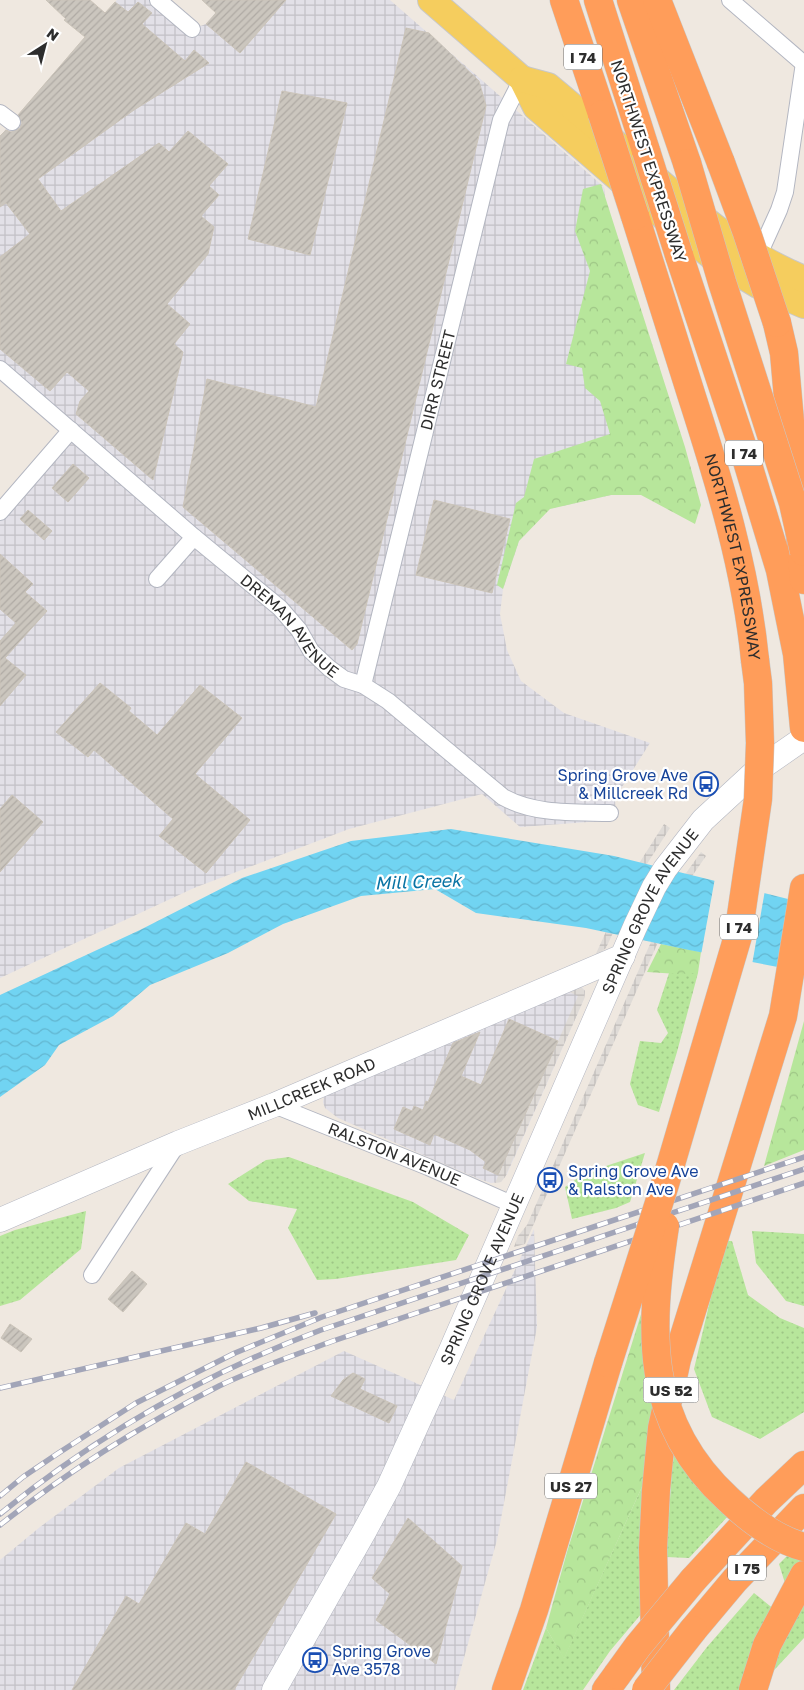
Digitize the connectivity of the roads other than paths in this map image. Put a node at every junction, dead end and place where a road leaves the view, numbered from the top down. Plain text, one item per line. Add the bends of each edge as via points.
1 (158, 0) edge
2 (431, 0) edge
3 (564, 0) edge
4 (598, 0) edge
5 (630, 0) edge
6 (640, 0) edge
7 (656, 0) edge
8 (730, 0) edge
9 (192, 29) dead end
10 (804, 63) edge
11 (522, 80) junction
12 (670, 112) junction
13 (752, 268) junction
14 (804, 278) edge
15 (804, 305) edge
16 (0, 369) edge
17 (72, 430) junction
18 (0, 512) edge
19 (194, 537) junction
20 (804, 552) edge
21 (157, 579) dead end
22 (804, 580) edge
23 (804, 620) edge
24 (797, 654) junction
25 (364, 684) junction
26 (804, 728) edge
27 (804, 738) edge
28 (610, 813) dead end
29 (804, 888) edge
30 (623, 956) junction
31 (274, 1104) junction
32 (178, 1144) junction
33 (665, 1184) junction
34 (514, 1205) junction
35 (0, 1220) edge
36 (92, 1275) dead end
37 (804, 1465) edge
38 (804, 1508) edge
39 (804, 1547) edge
40 (804, 1574) edge
41 (612, 1683) edge
42 (274, 1690) edge
43 (506, 1690) edge
44 (646, 1690) edge
45 (656, 1690) edge
46 (753, 1690) edge

1 - 9 street
2 - 11 main road
3 - 33 highway, NORTHWEST EXPRESSWAY / I 74, bridge via 712,459 738,553 751,618 758,683 758,799 738,936
4 - 24 highway, NORTHWEST EXPRESSWAY / I 74, bridge via 743,448 780,570
5 - 12 highway
6 - 12 highway
7 - 22 highway, bridge via 721,163 778,323 784,353
8 - 10 street
10 - 13 street via 785,192
11 - 13 main road via 548,86 735,242
11 - 25 street, DIRR STREET via 501,120
12 - 20 highway, bridge via 793,503
13 - 14 main road
13 - 15 main road via 772,292
16 - 17 street, DREMAN AVENUE
17 - 18 street
17 - 19 street, DREMAN AVENUE
19 - 21 street
19 - 25 street, DREMAN AVENUE via 280,608 311,651 329,668 344,679
23 - 24 highway
24 - 26 highway, NORTHWEST EXPRESSWAY / I 74
25 - 28 street, DREMAN AVENUE via 490,788 516,804 554,811
27 - 30 main road, SPRING GROVE AVENUE via 755,772 703,820 678,850 654,887
29 - 45 highway, US 52 via 783,1016 774,1051 677,1360 662,1428 653,1548
30 - 31 main road, MILLCREEK ROAD
30 - 34 main road, SPRING GROVE AVENUE
31 - 32 main road, MILLCREEK ROAD
31 - 34 street, RALSTON AVENUE
32 - 35 main road, MILLCREEK ROAD
32 - 36 street
33 - 39 highway, bridge via 668,1212 658,1274 654,1341 660,1386 670,1421 689,1456 712,1485 768,1531
33 - 43 highway, US 27, bridge via 534,1610
34 - 42 main road, SPRING GROVE AVENUE via 389,1486
37 - 41 highway, I 75, bridge via 766,1501 694,1580
38 - 44 highway, I 75, bridge via 735,1580
40 - 46 highway via 767,1645

